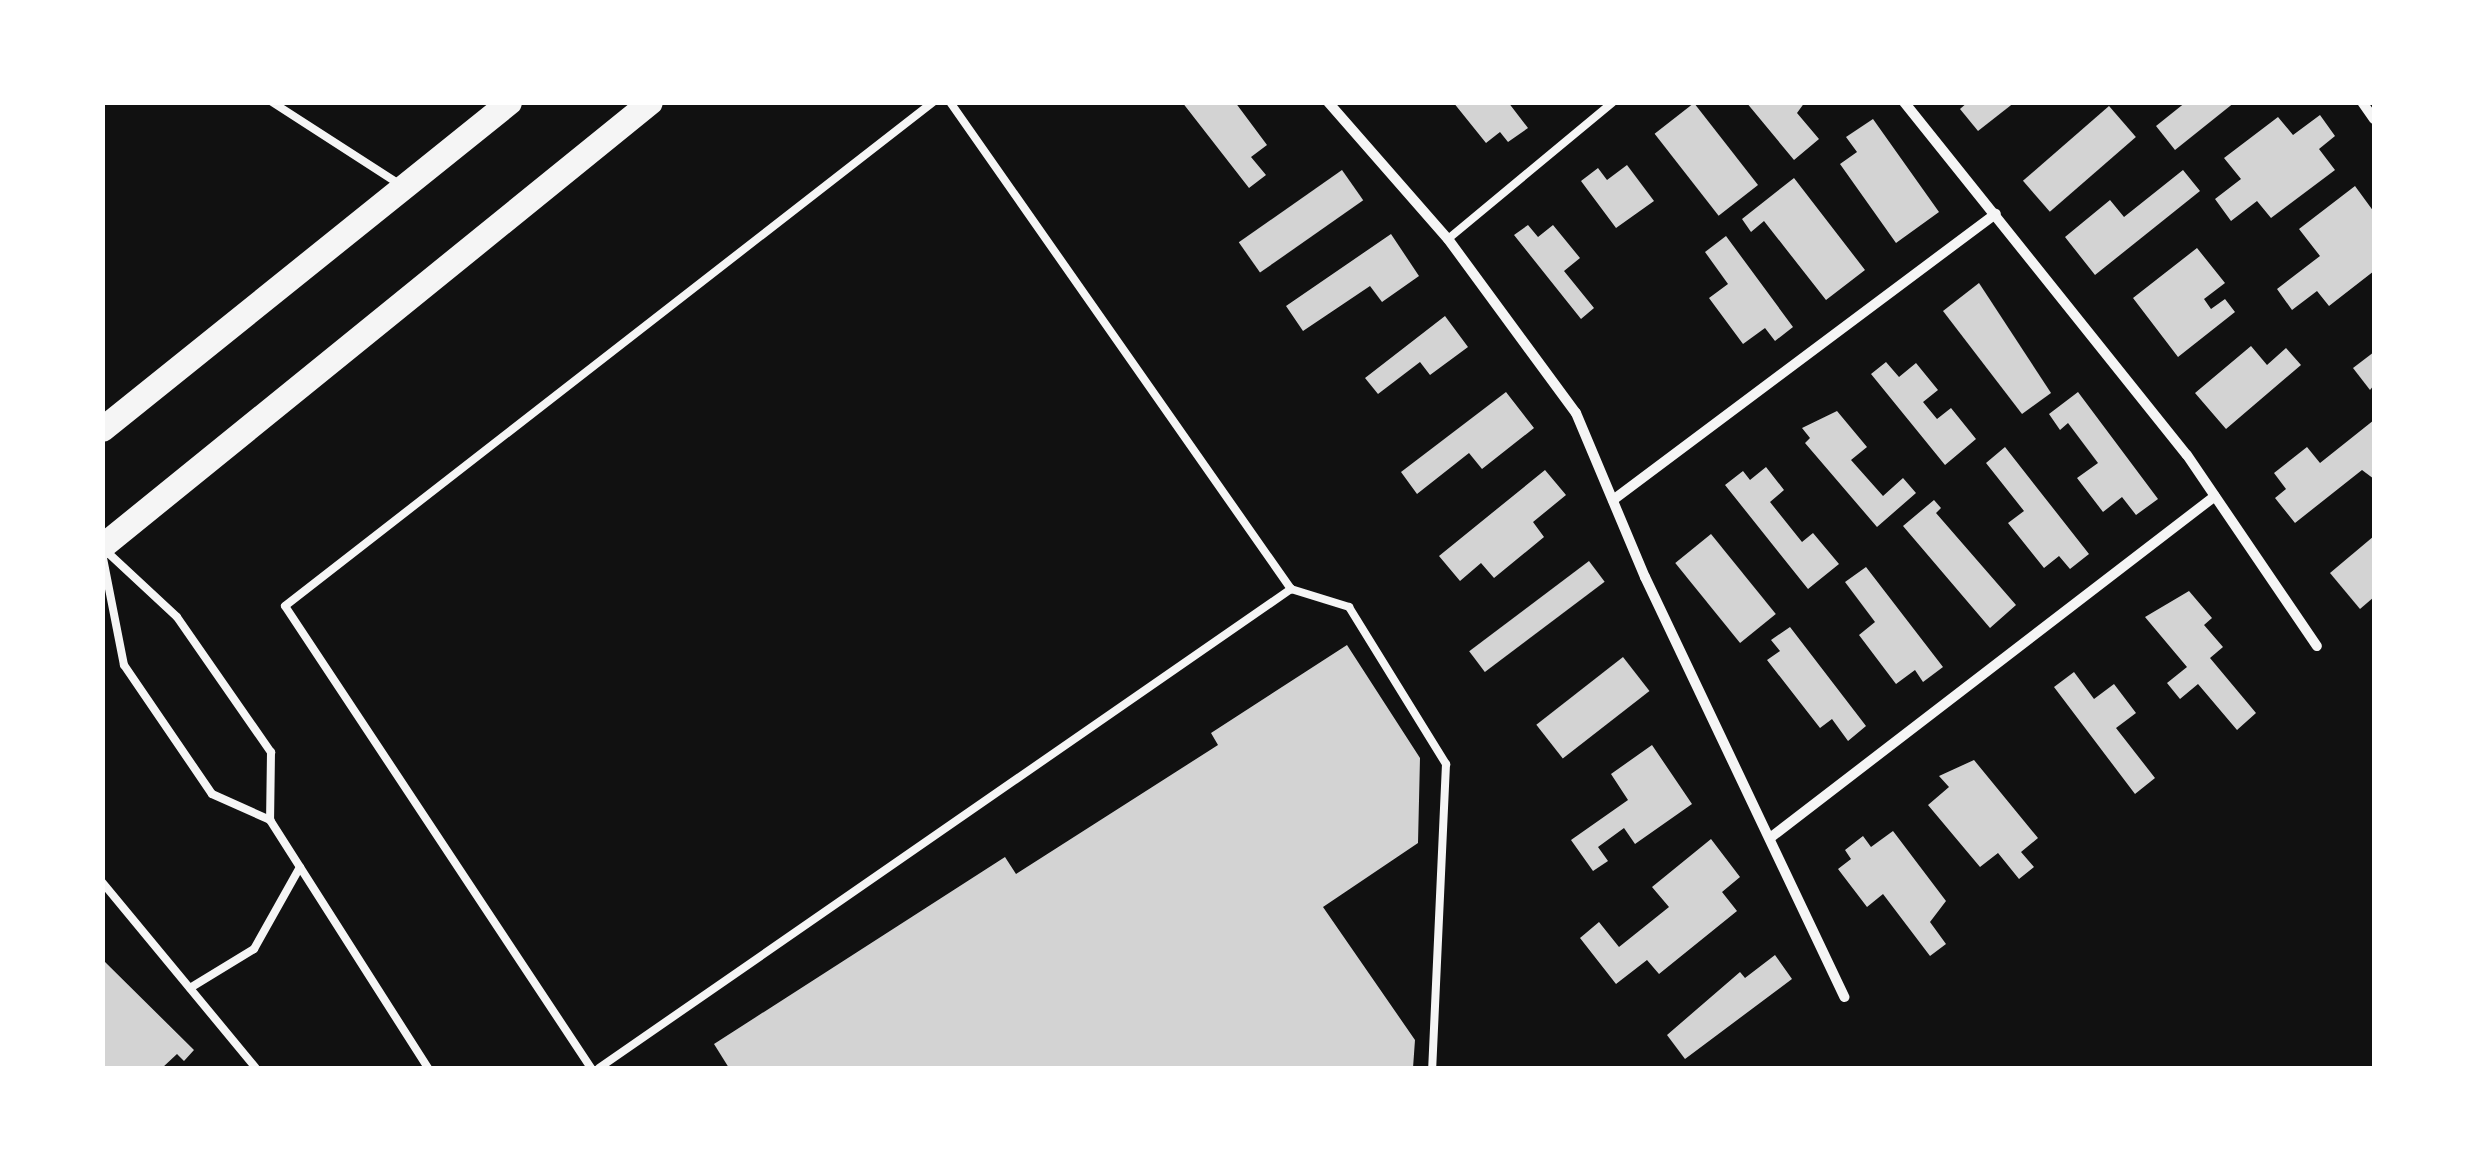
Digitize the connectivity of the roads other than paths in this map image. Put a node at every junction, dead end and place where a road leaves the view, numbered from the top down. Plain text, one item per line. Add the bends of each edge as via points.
1 (272, 102) edge
2 (509, 102) edge
3 (650, 102) edge
4 (933, 102) edge
5 (950, 102) edge
6 (1328, 102) edge
7 (1613, 102) edge
8 (1904, 102) edge
9 (2362, 102) edge
10 (2374, 118) edge
11 (406, 188) junction
12 (1996, 214) junction
13 (1448, 239) junction
14 (102, 429) edge
15 (2215, 496) junction
16 (1613, 500) junction
17 (102, 549) edge
18 (1291, 589) junction
19 (2317, 646) dead end
20 (270, 820) junction
21 (1770, 838) junction
22 (300, 867) junction
23 (102, 882) edge
24 (190, 988) junction
25 (1844, 997) dead end
26 (256, 1068) edge
27 (428, 1068) edge
28 (590, 1068) edge
29 (599, 1068) edge
30 (1432, 1068) edge

1 - 11 lane
2 - 11 main road
3 - 17 main road
4 - 28 lane via 285,606
5 - 18 lane
6 - 13 street
7 - 13 lane
8 - 12 street
9 - 10 street
11 - 14 main road
12 - 15 street
12 - 16 street
13 - 16 street via 1576,413
15 - 19 street
15 - 21 street
16 - 21 street
17 - 20 lane via 177,617 271,752
17 - 20 lane via 124,665 212,794
18 - 29 lane
18 - 30 lane via 1350,607 1446,764
20 - 22 lane
21 - 25 street
22 - 24 lane via 254,949
22 - 27 lane
23 - 24 lane
24 - 26 lane

